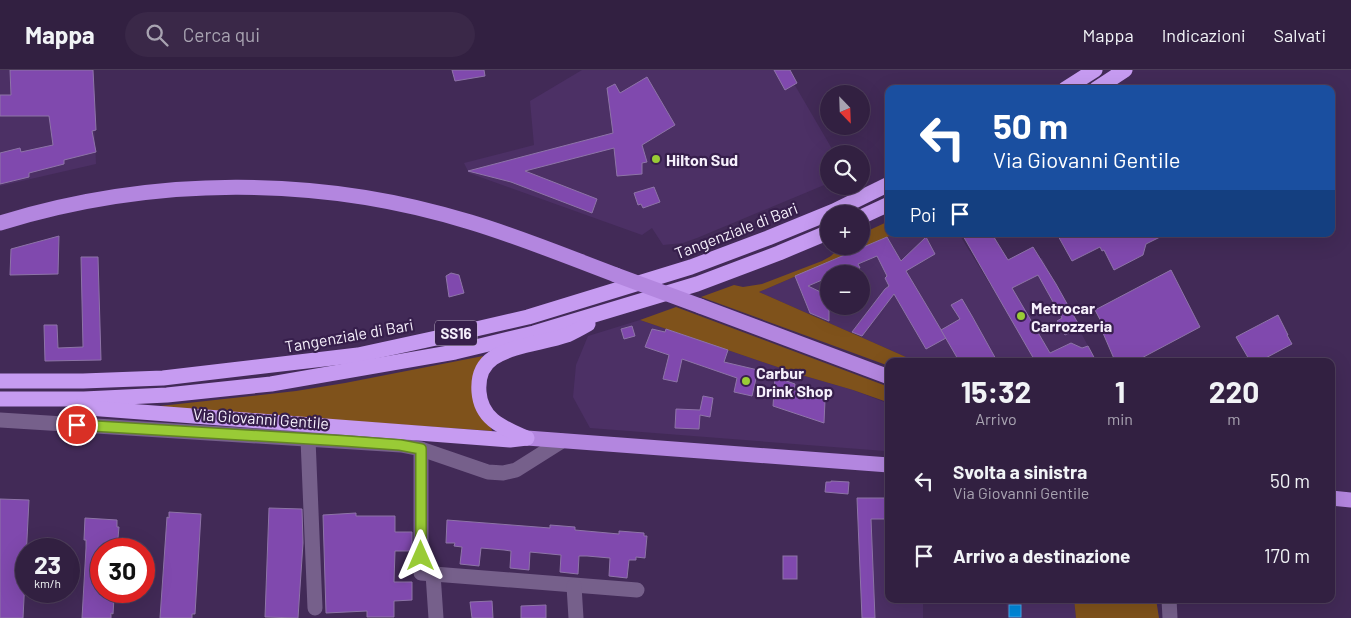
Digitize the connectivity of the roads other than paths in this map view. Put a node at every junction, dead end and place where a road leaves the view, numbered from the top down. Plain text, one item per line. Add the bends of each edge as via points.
1 (1095, 70) edge
2 (1125, 70) edge
3 (1071, 85) edge
4 (1102, 85) edge
5 (885, 186) edge
6 (885, 206) edge
7 (870, 213) edge
8 (0, 223) edge
9 (820, 236) edge
10 (628, 305) junction
11 (885, 375) edge
12 (0, 381) edge
13 (1, 399) edge
14 (0, 420) edge
15 (527, 438) junction
16 (308, 439) junction
17 (562, 441) junction
18 (421, 449) junction
19 (885, 465) edge
20 (516, 470) junction
21 (1335, 498) edge
22 (1351, 500) edge
23 (433, 574) junction
24 (574, 586) junction
25 (637, 590) dead end
26 (1169, 603) edge
27 (315, 608) dead end
28 (436, 618) edge
29 (576, 618) edge
30 (1170, 618) edge

1 - 3 highway
2 - 4 highway
5 - 12 highway, Tangenziale di Bari / SS16 via 826,214 691,267 528,317 450,335 358,355 163,378 83,382
6 - 7 highway
8 - 11 main road, bridge via 61,206 163,190 246,187 312,190 393,202 470,222
9 - 10 highway, SS16 via 706,281
10 - 13 highway, SS16 via 455,352 271,384 167,395
10 - 15 highway via 567,335 503,353 483,368 479,394 486,412 497,424
13 - 15 highway via 100,410 462,437
14 - 16 street, Via Giovanni Gentile
15 - 17 main road
15 - 20 street
16 - 18 street, Via Giovanni Gentile
16 - 27 street
17 - 19 main road
17 - 20 street
18 - 20 street, Via Giovanni Gentile via 488,472
18 - 23 street via 421,573
21 - 22 main road
23 - 24 street
23 - 28 street
24 - 25 street
24 - 29 street
26 - 30 street

